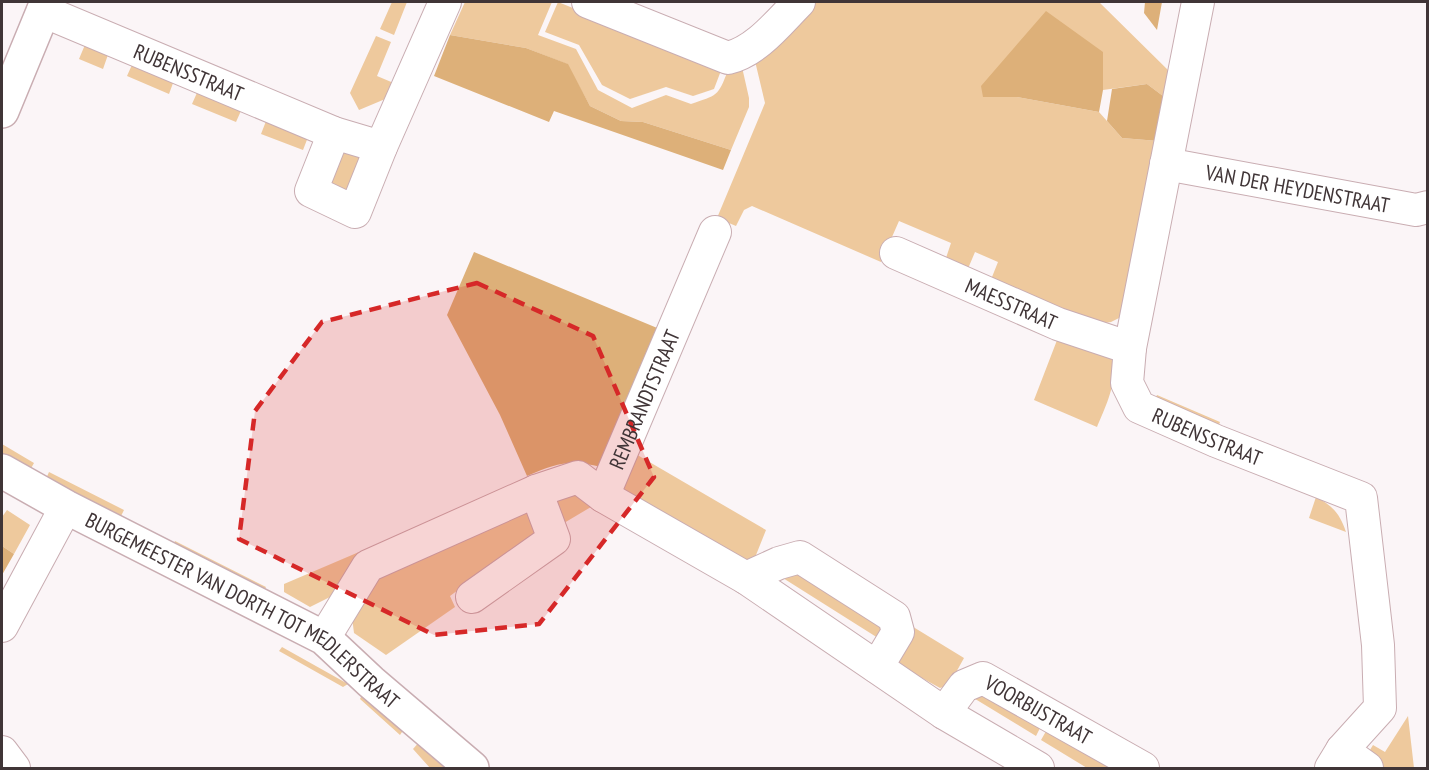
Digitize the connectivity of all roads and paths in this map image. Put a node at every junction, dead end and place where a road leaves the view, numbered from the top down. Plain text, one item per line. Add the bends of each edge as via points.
1 (445, 2) edge
2 (588, 2) edge
3 (799, 2) edge
4 (1198, 2) edge
5 (45, 6) edge
6 (2, 111) edge
7 (334, 133) junction
8 (381, 147) junction
9 (1167, 164) junction
10 (1428, 207) edge
11 (715, 232) dead end
12 (896, 253) dead end
13 (1130, 348) junction
14 (2, 471) edge
15 (536, 491) junction
16 (603, 496) junction
17 (66, 507) junction
18 (746, 578) junction
19 (472, 597) dead end
20 (2, 626) edge
21 (324, 638) junction
22 (877, 667) junction
23 (944, 713) junction
24 (2, 752) edge
25 (1337, 759) edge
26 (14, 768) edge
27 (472, 768) edge
28 (1038, 768) edge
29 (1143, 768) edge
30 (1367, 768) edge

1 - 8 street
2 - 3 street via 728,58 739,55 767,34
4 - 9 street, RUBENSSTRAAT
5 - 6 street
5 - 7 street, RUBENSSTRAAT
7 - 8 street, RUBENSSTRAAT
7 - 8 street via 311,191 355,212
9 - 10 street, VAN DER HEYDENSTRAAT via 1416,210
9 - 13 street, RUBENSSTRAAT
11 - 16 street, REMBRANDTSTRAAT
12 - 13 street, MAESSTRAAT via 1058,324
13 - 25 street, RUBENSSTRAAT via 1127,383 1140,407 1361,498 1378,645 1380,708
14 - 17 street, BURGEMEESTER VAN DORTH TOT MEDLERSTRAAT
15 - 16 street, REMBRANDTSTRAAT via 578,477
15 - 19 street via 554,538
15 - 21 street, REMBRANDTSTRAAT via 368,566
16 - 18 street
17 - 20 street
17 - 21 street, BURGEMEESTER VAN DORTH TOT MEDLERSTRAAT
18 - 22 street
18 - 22 street via 800,557 894,617 898,632
21 - 27 street, BURGEMEESTER VAN DORTH TOT MEDLERSTRAAT
22 - 23 street
23 - 28 street
23 - 29 street, VOORBIJSTRAAT via 964,686 983,678
24 - 26 street
25 - 30 street

